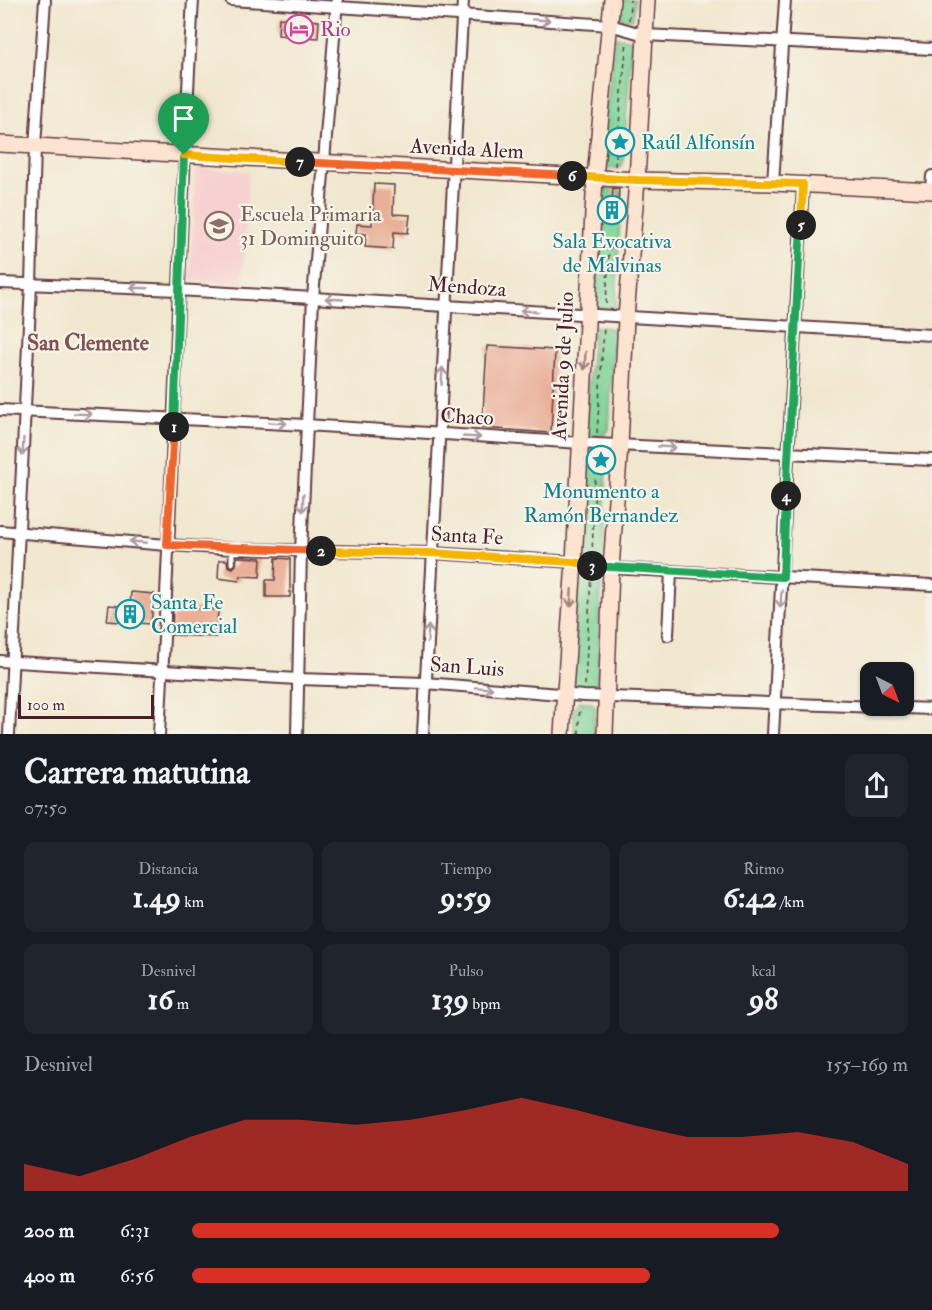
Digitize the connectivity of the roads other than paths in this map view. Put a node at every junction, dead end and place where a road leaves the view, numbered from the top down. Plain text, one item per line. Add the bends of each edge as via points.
1 (45, 0) edge
2 (193, 0) edge
3 (231, 0) edge
4 (463, 0) edge
5 (612, 0) edge
6 (647, 0) edge
7 (785, 0) edge
8 (337, 4) edge
9 (462, 14) junction
10 (610, 25) junction
11 (645, 35) junction
12 (782, 41) junction
13 (932, 49) edge
14 (0, 144) edge
15 (35, 146) junction
16 (184, 155) junction
17 (323, 163) junction
18 (454, 169) junction
19 (595, 177) junction
20 (637, 180) junction
21 (773, 183) junction
22 (803, 184) junction
23 (932, 186) edge
24 (0, 283) edge
25 (31, 284) junction
26 (178, 290) junction
27 (313, 298) junction
28 (445, 305) junction
29 (587, 315) junction
30 (626, 318) junction
31 (795, 328) junction
32 (932, 335) edge
33 (0, 411) edge
34 (25, 411) junction
35 (174, 418) junction
36 (306, 424) junction
37 (439, 435) junction
38 (580, 443) junction
39 (620, 445) junction
40 (788, 454) junction
41 (932, 460) edge
42 (0, 531) edge
43 (19, 532) junction
44 (167, 545) junction
45 (235, 551) junction
46 (301, 551) junction
47 (432, 553) junction
48 (574, 562) junction
49 (232, 563) dead end
50 (611, 568) junction
51 (672, 571) junction
52 (783, 577) junction
53 (932, 585) edge
54 (668, 635) dead end
55 (0, 661) edge
56 (12, 662) junction
57 (162, 670) junction
58 (298, 679) junction
59 (425, 683) junction
60 (564, 694) junction
61 (607, 696) junction
62 (775, 704) junction
63 (932, 709) edge
64 (9, 734) edge
65 (159, 734) edge
66 (297, 734) edge
67 (423, 734) edge
68 (562, 734) edge
69 (605, 734) edge
70 (773, 734) edge

1 - 15 street
2 - 16 street
3 - 8 street
4 - 9 street
5 - 10 main road, Avenida 9 de Julio
6 - 11 main road
7 - 12 street
8 - 9 street
8 - 17 street
9 -> 10 street
9 - 18 street
10 - 11 street
10 - 19 main road, Avenida 9 de Julio
11 - 12 street
11 - 20 main road
12 - 13 street
12 - 21 street
14 - 15 main road, Avenida Alem
15 - 16 main road, Avenida Alem
15 - 25 street
16 - 17 main road, Avenida Alem
16 - 26 street
17 - 18 main road, Avenida Alem
17 - 27 street
18 - 19 main road, Avenida Alem
18 - 28 street
19 - 20 main road, Avenida Alem
19 - 29 main road, Avenida 9 de Julio
20 - 21 main road, Avenida Alem
20 - 30 main road
21 - 22 main road, Avenida Alem
22 - 23 main road, Avenida Alem
22 - 31 street
24 - 25 street, Mendoza
26 -> 25 street, Mendoza
25 - 34 street
26 - 27 street, Mendoza
26 - 35 street
28 -> 27 street, Mendoza
27 - 36 street
29 -> 28 street, Mendoza
37 -> 28 street
29 - 30 street, Mendoza
29 -> 38 main road, Avenida 9 de Julio
30 - 31 street, Mendoza
30 - 39 main road
31 - 32 street, Mendoza
31 - 40 street
33 - 34 street, Chaco
34 -> 35 street, Chaco
34 -> 43 street
35 -> 36 street, Chaco
35 - 44 street
36 - 37 street, Chaco
36 -> 46 street
37 -> 38 street, Chaco
37 - 47 street
38 - 39 street, Chaco
38 - 48 main road, Avenida 9 de Julio
39 -> 40 street, Chaco
39 - 50 main road
40 - 41 street, Chaco
40 - 52 street
42 - 43 street, Santa Fe
44 -> 43 street, Santa Fe
43 - 56 street
44 - 45 street, Santa Fe
44 - 57 street
45 - 46 street, Santa Fe
45 - 49 lane
46 - 47 street, Santa Fe
46 - 58 street
47 - 48 street, Santa Fe
59 -> 47 street
48 - 50 street, Santa Fe
48 -> 60 main road, Avenida 9 de Julio
50 - 51 street, Santa Fe
50 - 61 main road
51 - 52 street, Santa Fe
51 - 54 street
52 - 53 street, Santa Fe
52 -> 62 street
55 - 56 street, San Luis
56 - 57 street, San Luis
56 - 64 street
57 - 58 street, San Luis
57 - 65 street
58 - 59 street, San Luis
58 - 66 street
59 -> 60 street, San Luis
59 - 67 street
60 - 61 street, San Luis
60 - 68 main road, Avenida 9 de Julio
61 - 62 street, San Luis
61 - 69 main road
62 - 63 street, San Luis
62 - 70 street

